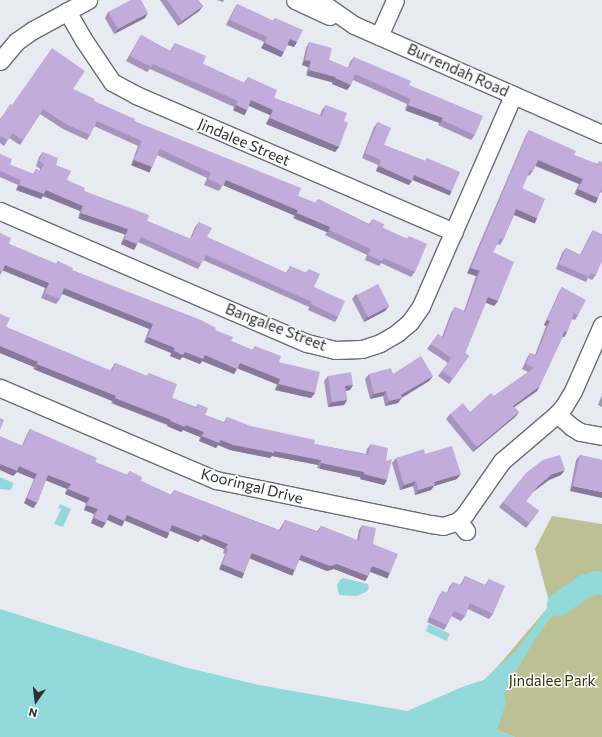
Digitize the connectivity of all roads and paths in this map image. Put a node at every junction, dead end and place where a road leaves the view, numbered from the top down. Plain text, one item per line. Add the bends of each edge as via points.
1 (88, 0) edge
2 (295, 0) edge
3 (318, 0) edge
4 (395, 0) edge
5 (67, 12) junction
6 (354, 25) junction
7 (379, 36) junction
8 (0, 61) edge
9 (513, 95) junction
10 (602, 134) edge
11 (0, 210) edge
12 (454, 232) junction
13 (602, 325) edge
14 (0, 388) edge
15 (557, 414) junction
16 (602, 436) edge

1 - 5 street
2 - 6 street via 314,11
3 - 6 street, Burrendah Road
4 - 7 street
5 - 8 street via 17,41
5 - 12 street, Jindalee Street via 112,82 136,95
6 - 7 street, Burrendah Road
7 - 9 street, Burrendah Road
9 - 10 street, Burrendah Road
9 - 12 street, Bangalee Street
11 - 12 street, Bangalee Street via 307,343 340,350 371,347 407,325 423,302
13 - 15 street via 573,391
14 - 15 street, Kooringal Drive via 220,481 431,524 462,526 465,514 502,461
15 - 16 street via 580,432

